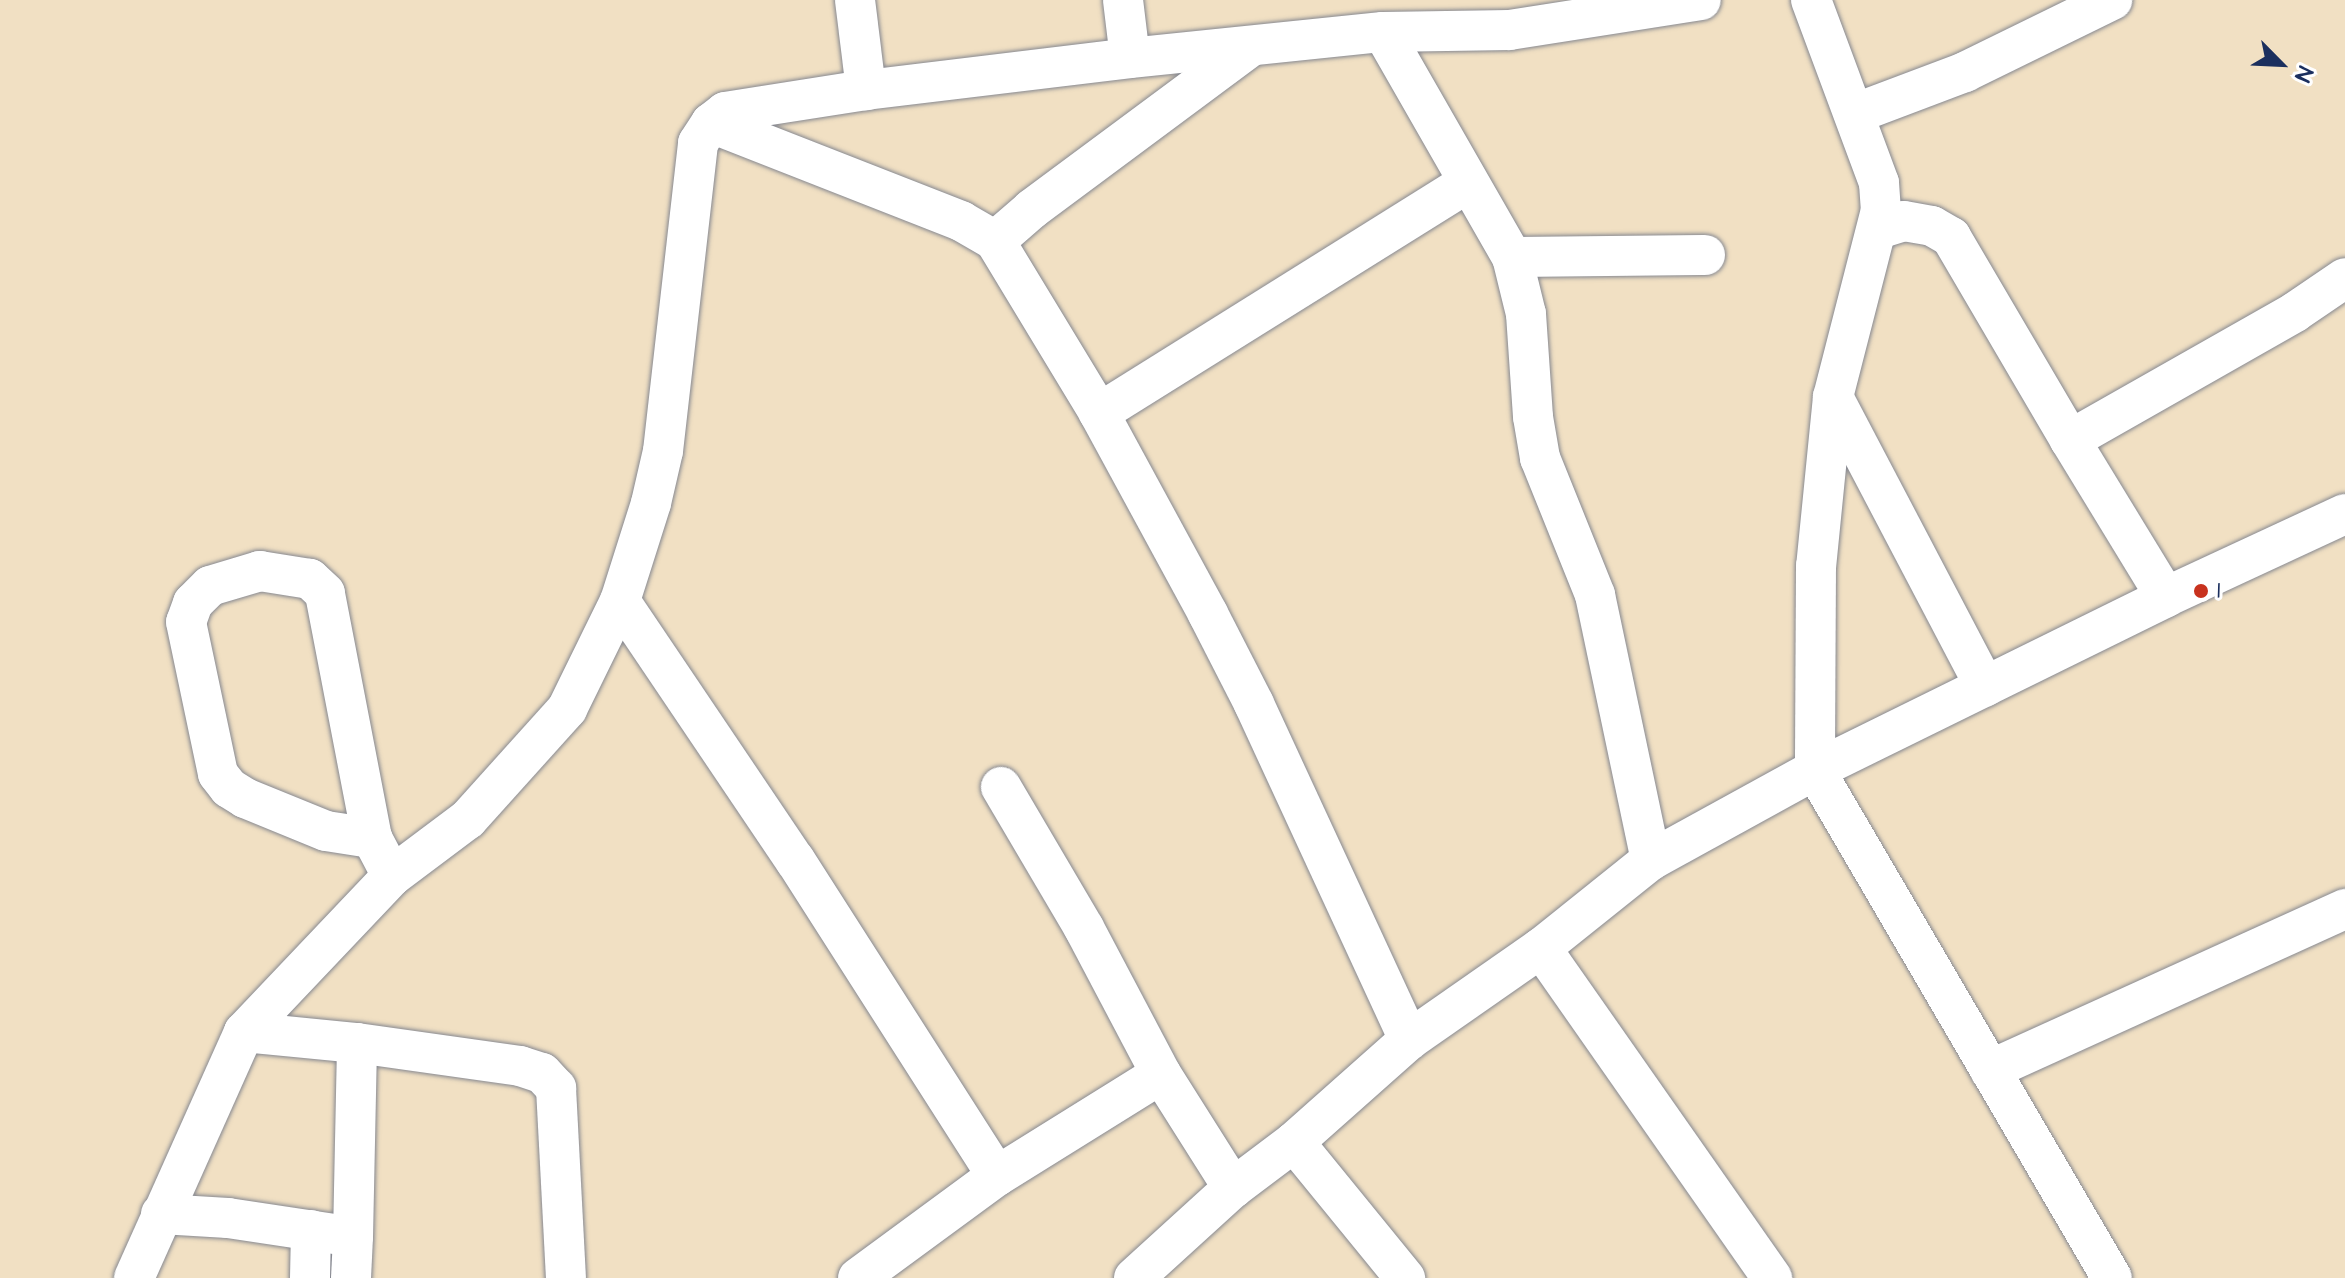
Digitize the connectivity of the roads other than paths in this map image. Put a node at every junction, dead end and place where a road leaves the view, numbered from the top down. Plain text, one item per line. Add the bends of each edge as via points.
1 (855, 0) edge
2 (1123, 0) edge
3 (1701, 0) edge
4 (1811, 0) edge
5 (2112, 0) edge
6 (1502, 15) edge
7 (1383, 32) junction
8 (1250, 47) junction
9 (1130, 58) junction
10 (866, 90) junction
11 (1854, 114) junction
12 (711, 123) junction
13 (1467, 183) junction
14 (1878, 229) junction
15 (995, 241) junction
16 (1705, 255) dead end
17 (1512, 257) junction
18 (2345, 278) edge
19 (1833, 397) junction
20 (1099, 413) junction
21 (2070, 440) junction
22 (2345, 514) edge
23 (2166, 597) junction
24 (620, 601) junction
25 (1985, 686) junction
26 (1815, 770) junction
27 (1001, 787) dead end
28 (372, 838) junction
29 (1651, 860) junction
30 (392, 876) junction
31 (2345, 909) edge
32 (1541, 948) junction
33 (244, 1032) junction
34 (1409, 1040) junction
35 (357, 1043) junction
36 (1990, 1070) junction
37 (1161, 1074) junction
38 (1294, 1142) junction
39 (997, 1176) junction
40 (1233, 1188) junction
41 (161, 1214) junction
42 (311, 1230) junction
43 (353, 1237) junction
44 (134, 1278) edge
45 (310, 1278) edge
46 (351, 1278) edge
47 (566, 1278) edge
48 (858, 1278) edge
49 (1134, 1278) edge
50 (1405, 1278) edge
51 (1772, 1278) edge
52 (2112, 1278) edge

1 - 10 street
2 - 9 street
3 - 6 street
4 - 11 street
5 - 11 street via 1965,72
6 - 7 street
7 - 8 street
7 - 13 street
8 - 9 street
8 - 15 street
9 - 10 street
10 - 12 street via 725,112
11 - 14 street via 1879,183
12 - 15 street via 961,221
12 - 24 street via 698,143 663,451
13 - 17 street
13 - 20 street
14 - 19 street
14 - 21 street via 1904,221 1932,226 1951,237
15 - 20 street
16 - 17 street
17 - 29 street via 1526,314 1540,458 1595,595
18 - 21 street
19 - 25 street
19 - 26 street via 1816,566
20 - 34 street via 1254,704
21 - 23 street
22 - 23 street
23 - 25 street
24 - 30 street via 567,709 468,819
24 - 39 street via 795,860
25 - 26 street
26 - 29 street
26 - 36 street
27 - 37 street
28 - 28 street via 325,593 310,579 260,571 210,586 193,603 186,622 218,774 245,798 326,831
28 - 30 street
29 - 32 street
30 - 33 street
31 - 36 street
32 - 34 street
32 - 51 street
33 - 35 street
33 - 41 street
34 - 38 street
35 - 43 street
35 - 47 street via 520,1066 542,1073 556,1088
36 - 52 street
37 - 39 street
37 - 40 street
38 - 40 street
38 - 50 street
39 - 48 street
40 - 49 street
41 - 42 street
41 - 44 street
42 - 43 street
42 - 45 street
43 - 46 street

